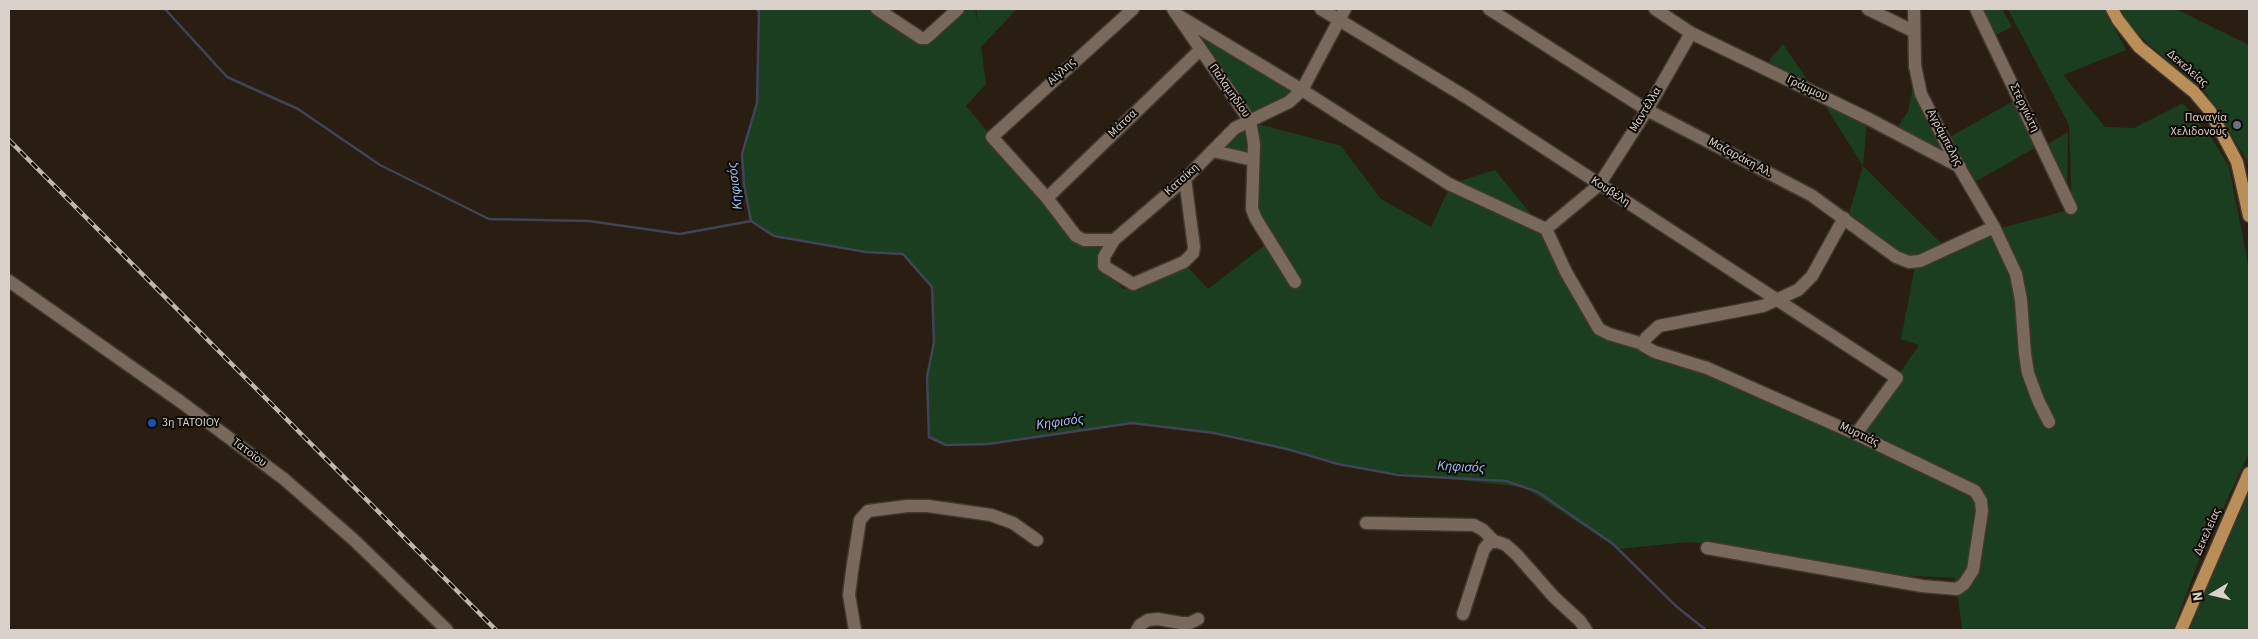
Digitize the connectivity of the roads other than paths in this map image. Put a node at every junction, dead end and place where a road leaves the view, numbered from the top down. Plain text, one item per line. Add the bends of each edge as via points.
1 (877, 9) edge
2 (958, 9) edge
3 (1133, 9) edge
4 (1321, 9) edge
5 (1489, 9) edge
6 (1656, 9) edge
7 (1868, 9) edge
8 (1914, 9) edge
9 (1976, 9) edge
10 (2112, 9) edge
11 (1176, 12) edge
12 (1342, 14) edge
13 (1914, 31) junction
14 (1691, 33) junction
15 (1200, 50) junction
16 (1302, 90) junction
17 (1647, 110) junction
18 (1250, 121) junction
19 (1213, 151) junction
20 (1253, 160) junction
21 (1960, 168) junction
22 (1185, 179) junction
23 (1599, 185) junction
24 (1047, 198) junction
25 (2071, 208) dead end
26 (2249, 216) edge
27 (1844, 218) junction
28 (1994, 227) junction
29 (1546, 229) junction
30 (1114, 240) junction
31 (9, 281) edge
32 (1295, 282) dead end
33 (1779, 300) junction
34 (1643, 344) junction
35 (2049, 422) dead end
36 (1856, 434) junction
37 (2249, 473) edge
38 (1366, 523) dead end
39 (1037, 540) dead end
40 (1494, 542) junction
41 (1707, 548) dead end
42 (1462, 614) dead end
43 (1198, 619) dead end
44 (447, 630) edge
45 (855, 630) edge
46 (1137, 630) edge
47 (1586, 630) edge
48 (2181, 630) edge

1 - 2 street via 921,38 926,38
3 - 24 street, Αίγλης via 992,137
4 - 12 street, Κουβέλη
5 - 17 street, Μαζαράκη Αλ.
6 - 14 street, Γράμμου
7 - 13 street
8 - 13 street, Αγράμπελης
9 - 25 street, Στεργιώτη
10 - 26 main road, Δεκελείας via 2139,47 2194,92 2210,111 2237,162
11 - 15 street, Παλαμηδίου
11 - 16 street
12 - 16 street, Παλαμηδίου
12 - 23 street, Κουβέλη
13 - 21 street, Αγράμπελης via 1916,74 1921,94
14 - 17 street, Μαντέλλα
14 - 21 street, Γράμμου via 1869,119
15 - 18 street, Παλαμηδίου
15 - 24 street, Μάτσα
16 - 18 street, Παλαμηδίου via 1289,102
16 - 29 street via 1457,188
17 - 23 street, Μαντέλλα
17 - 27 street, Μαζαράκη Αλ. via 1811,195
18 - 19 street, Κατσίκη via 1235,128
18 - 20 street
19 - 20 street
19 - 22 street, Κατσίκη
20 - 32 street via 1252,209
21 - 28 street, Αγράμπελης
22 - 30 street, Κατσίκη
22 - 30 street via 1194,247 1190,258 1133,284 1104,266 1104,257
23 - 29 street, Μαντέλλα
23 - 33 street, Κουβέλη
24 - 30 street via 1081,240
27 - 28 street, Μαζαράκη Αλ. via 1896,257 1914,262 1928,259
27 - 33 street via 1808,281
28 - 35 street, Αγράμπελης via 2020,286 2028,373
29 - 34 street, Μυρτιάς via 1599,329
31 - 44 street, Τατοΐου via 284,479 354,540
33 - 34 street via 1658,326
33 - 36 street, Κουβέλη via 1897,378
34 - 36 street, Μυρτιάς via 1655,352 1707,368
36 - 41 street, Μυρτιάς via 1979,495 1982,511 1973,570 1961,587 1922,586
37 - 48 main road, Δεκελείας
38 - 40 street via 1474,525
39 - 45 street via 1013,523 991,515 928,506 868,511 860,520 852,571 850,596
40 - 42 street via 1484,549
40 - 47 street via 1506,545 1517,555
43 - 46 street via 1181,624 1148,620

